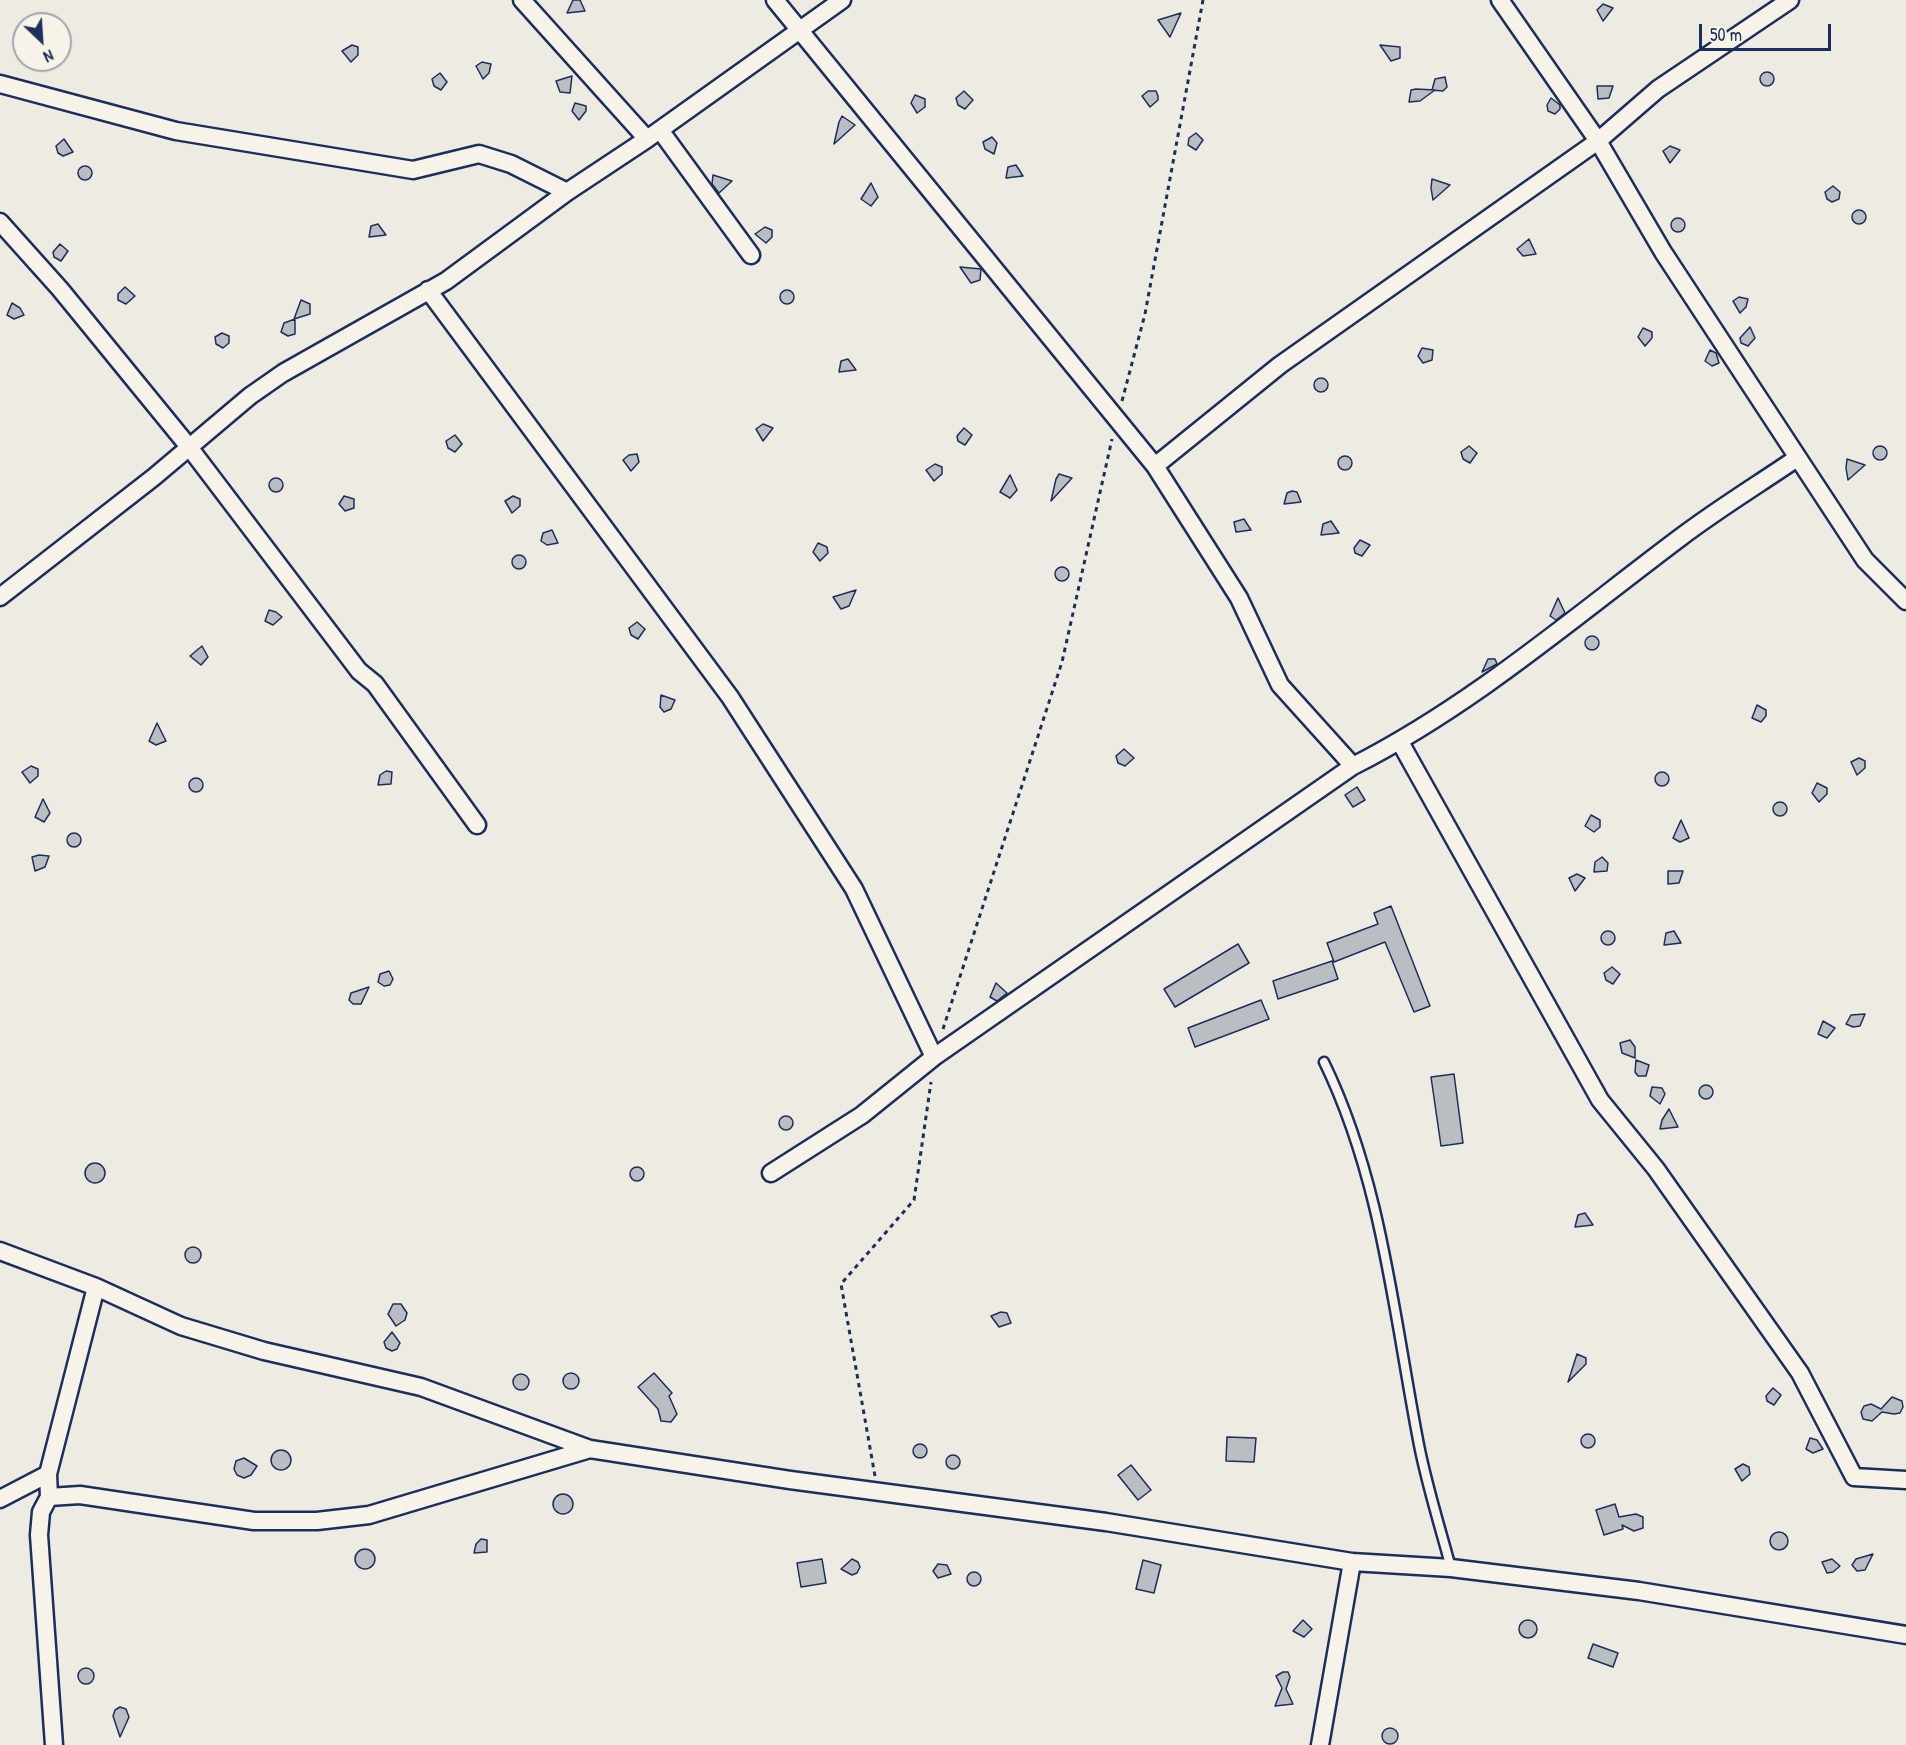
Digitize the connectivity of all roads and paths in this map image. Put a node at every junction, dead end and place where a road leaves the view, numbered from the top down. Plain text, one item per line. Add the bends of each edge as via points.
1 (522, 0) edge
2 (775, 0) edge
3 (842, 0) edge
4 (1203, 0) edge
5 (1500, 0) edge
6 (1790, 0) edge
7 (800, 32) junction
8 (0, 84) edge
9 (654, 135) junction
10 (1598, 141) junction
11 (567, 192) junction
12 (0, 222) edge
13 (751, 255) dead end
14 (428, 291) junction
15 (1117, 418) junction
16 (189, 447) junction
17 (1797, 458) junction
18 (1155, 466) junction
19 (0, 597) edge
20 (1906, 601) edge
21 (1400, 742) junction
22 (1353, 766) junction
23 (477, 825) dead end
24 (934, 1057) junction
25 (1323, 1062) dead end
26 (771, 1173) dead end
27 (0, 1251) edge
28 (96, 1287) junction
29 (590, 1449) junction
30 (48, 1474) junction
31 (1906, 1480) edge
32 (878, 1492) junction
33 (49, 1497) junction
34 (0, 1499) edge
35 (1352, 1562) junction
36 (1451, 1568) junction
37 (1906, 1635) edge
38 (54, 1745) edge
39 (1320, 1745) edge

1 - 9 street
2 - 7 street
3 - 7 street
4 - 15 path via 1145,314
5 - 10 street
6 - 10 street via 1658,89
7 - 9 street
7 - 15 street
8 - 11 street via 176,131 413,170 479,154 512,164
9 - 11 street
9 - 13 street
10 - 17 street via 1663,252
10 - 18 street via 1280,365
11 - 14 street
12 - 16 street
14 - 16 street via 283,373
14 - 24 street via 730,697 854,889
15 - 18 street
15 - 24 path via 1062,662
16 - 19 street
16 - 23 street via 359,671 375,684
17 - 20 street via 1865,560
17 - 21 street via 1682,535 1548,641
18 - 22 street via 1239,598 1280,686
21 - 22 street
21 - 31 street via 1600,1100 1656,1169 1800,1373 1854,1477
22 - 24 street
24 - 26 street via 862,1115
24 - 32 path via 914,1200 841,1284
25 - 36 lane via 1362,1159 1419,1448
27 - 28 street
28 - 29 street via 182,1326 264,1351 421,1387
28 - 30 street
29 - 32 street
29 - 33 street via 369,1515 317,1521 254,1521 80,1495
30 - 33 street
30 - 34 street
32 - 35 street via 1106,1522
33 - 38 street via 41,1512 39,1535
35 - 36 street
35 - 39 street
36 - 37 street via 1640,1590

